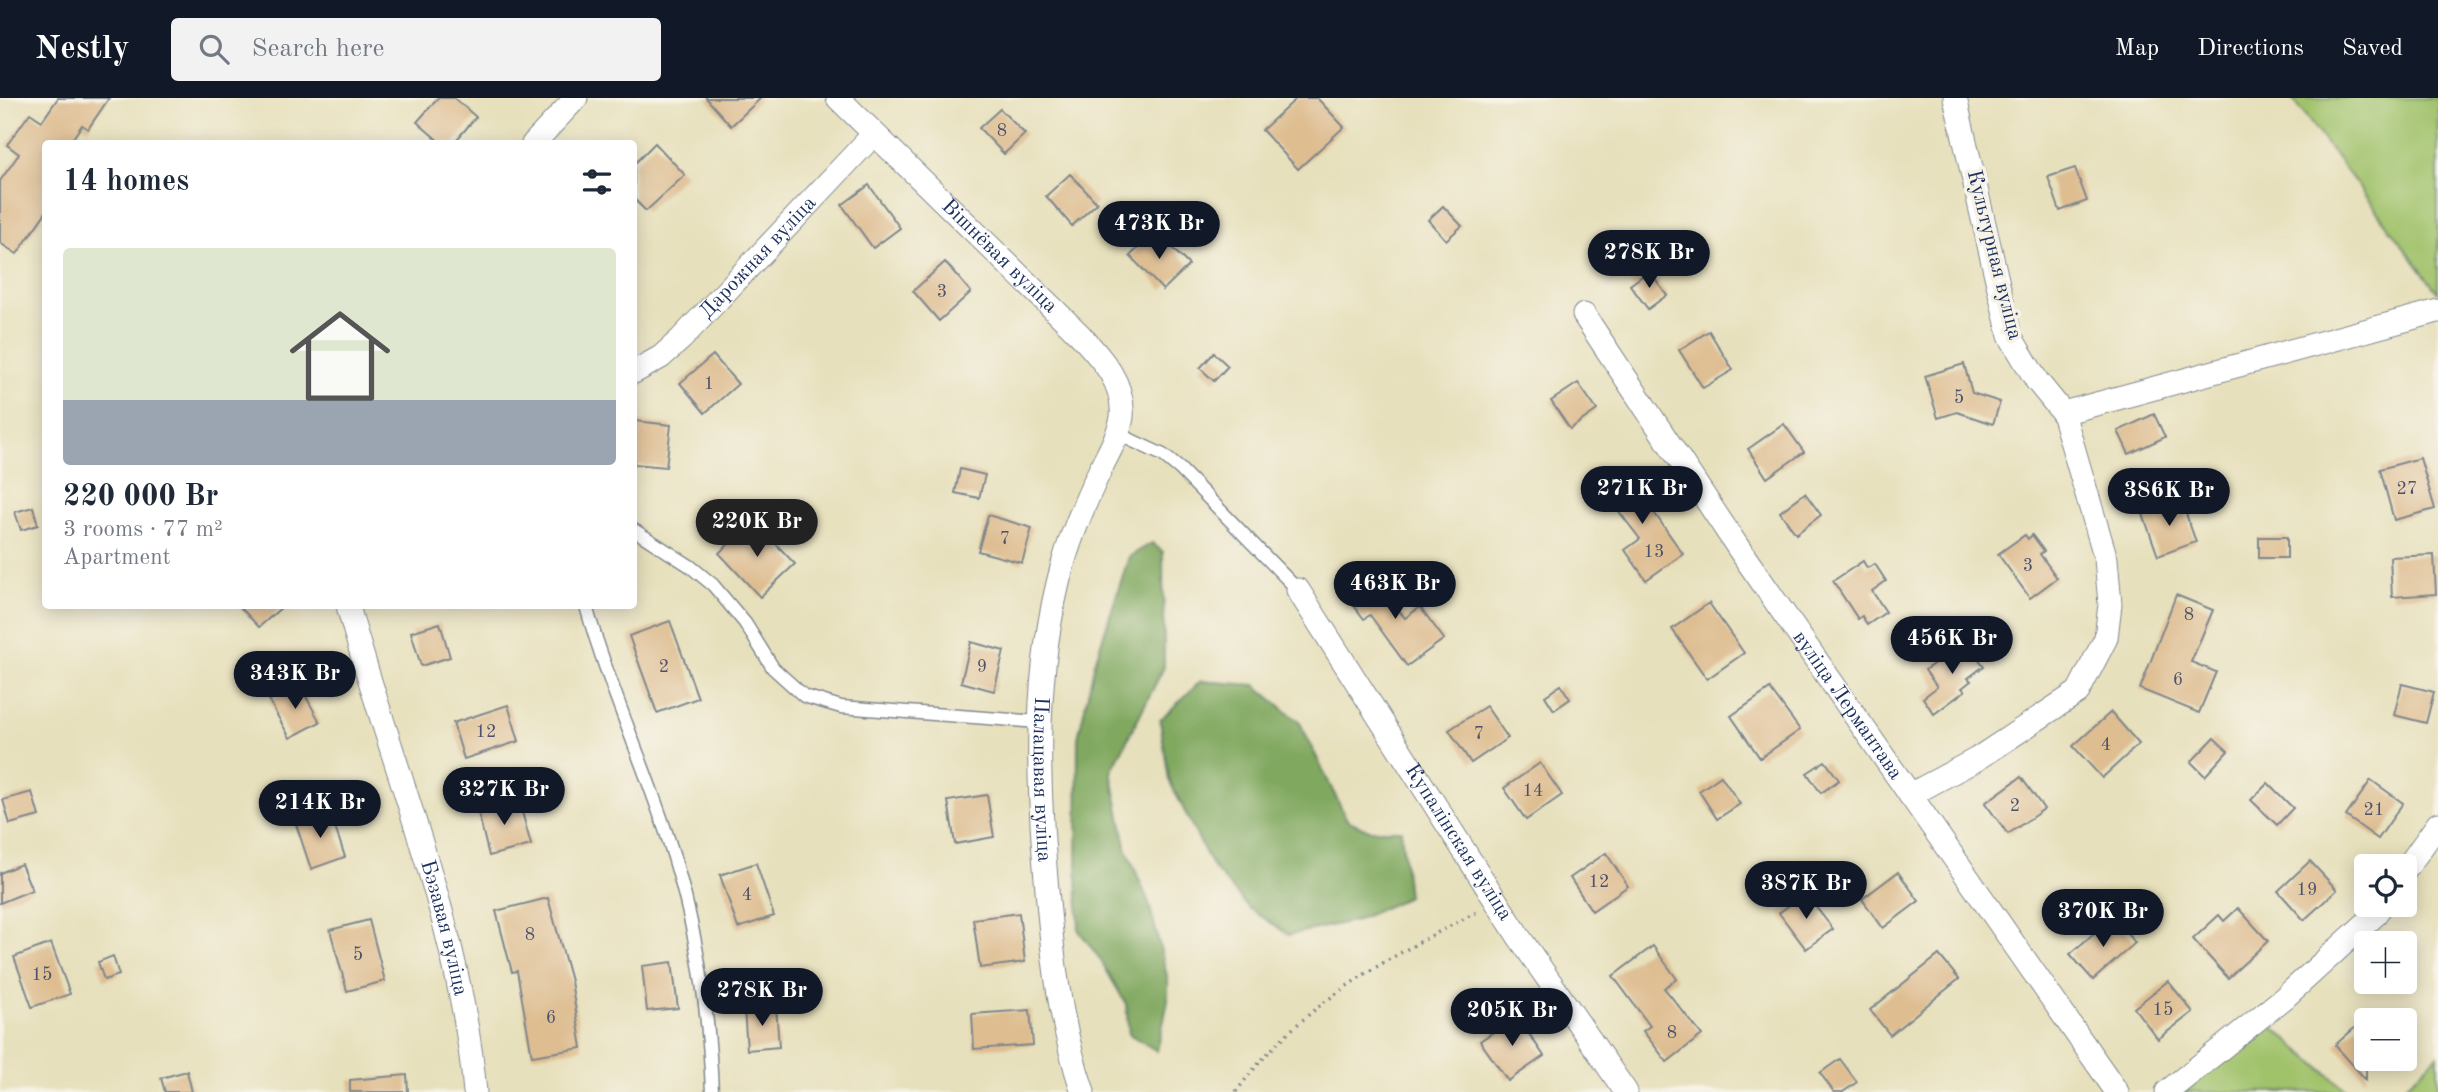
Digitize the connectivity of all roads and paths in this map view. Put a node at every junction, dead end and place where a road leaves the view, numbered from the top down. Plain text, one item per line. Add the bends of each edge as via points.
1 (576, 98) edge
2 (838, 98) edge
3 (1955, 98) edge
4 (874, 134) junction
5 (537, 140) edge
6 (2438, 311) edge
7 (1584, 315) dead end
8 (637, 370) edge
9 (2063, 413) junction
10 (1118, 434) junction
11 (637, 532) edge
12 (1298, 590) joint
13 (349, 609) edge
14 (587, 609) edge
15 (1039, 722) junction
16 (1910, 796) junction
17 (2438, 824) edge
18 (2417, 854) edge
19 (1496, 902) junction
20 (2373, 917) edge
21 (475, 1092) edge
22 (712, 1092) edge
23 (1083, 1092) edge
24 (1236, 1092) edge
25 (1626, 1092) edge
26 (2117, 1092) edge
27 (2166, 1092) edge

1 - 5 street
2 - 4 street, Вішнёвая вуліца
3 - 9 street, Культурная вуліца via 2010,336
4 - 8 street, Дарожная вуліца via 681,339
4 - 10 street, Вішнёвая вуліца via 1100,356 1121,397
6 - 9 street
7 - 16 street, вуліца Лермантава
9 - 16 street, Культурная вуліца via 2106,559 2110,604 2106,638 2078,692 1977,759
10 - 12 lane via 1163,455 1180,469
10 - 15 street, Палацавая вуліца via 1063,563
11 - 15 lane via 713,585 745,623 773,668 804,696 841,707
12 - 19 street, Купалінская вуліца
13 - 21 street, Бэзавая вуліца via 439,895 462,996
14 - 22 lane via 687,904 705,1006
15 - 23 street, Палацавая вуліца via 1039,796 1060,1016
16 - 26 street, вуліца Лермантава
17 - 18 street
19 - 24 path via 1373,967 1328,997 1288,1031
19 - 25 street, Купалінская вуліца
20 - 27 street via 2284,998

